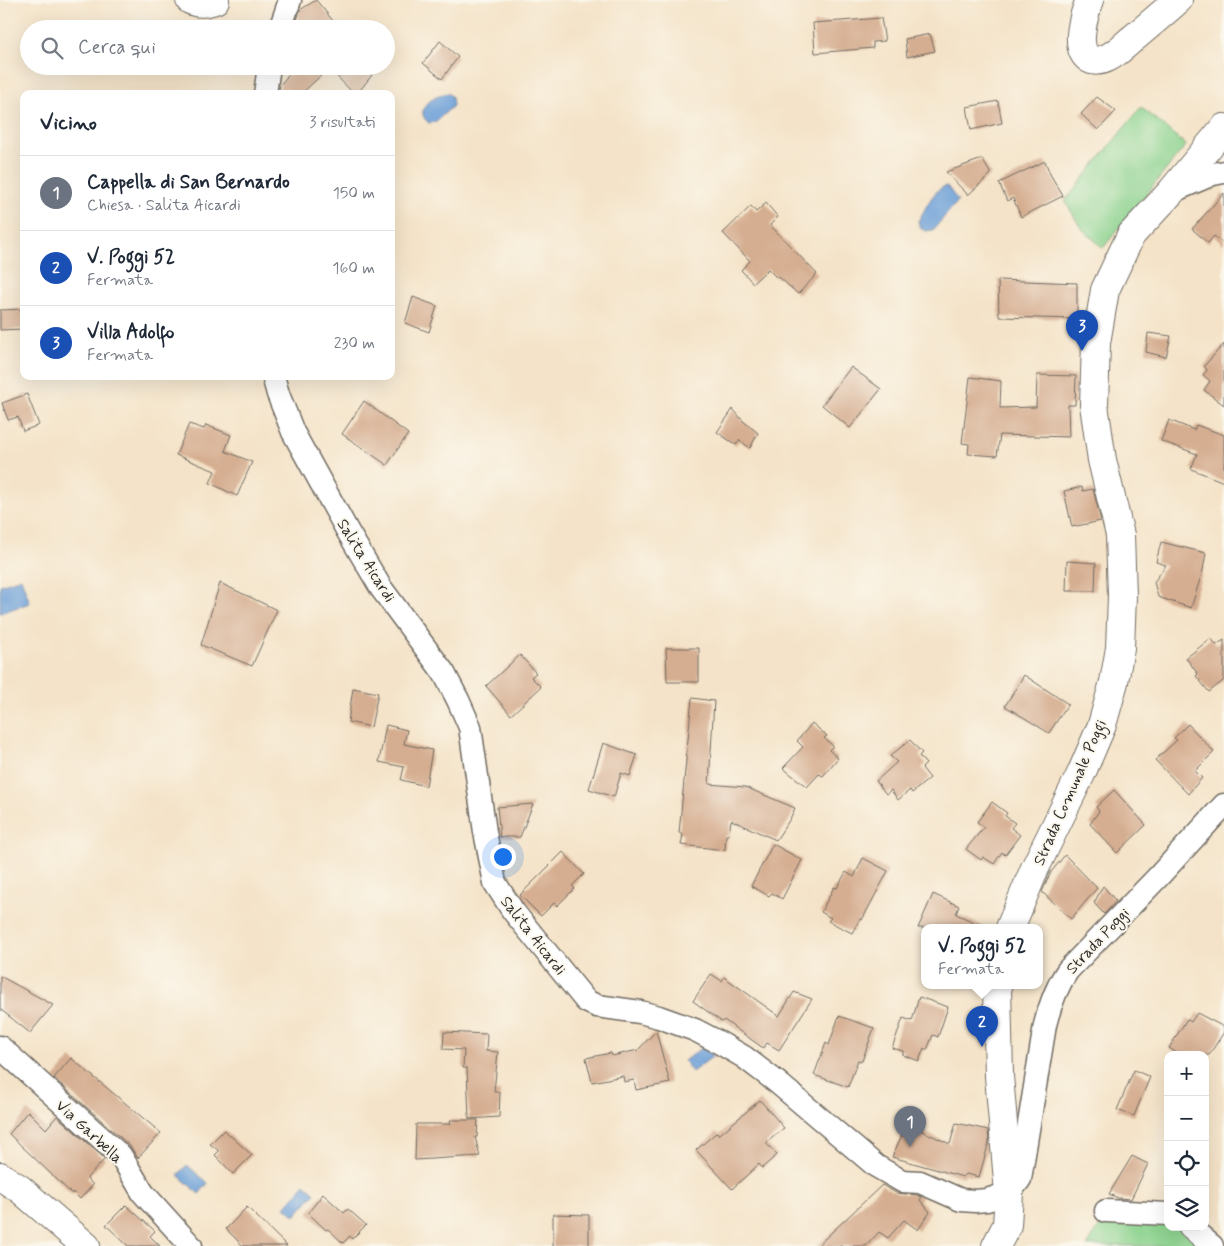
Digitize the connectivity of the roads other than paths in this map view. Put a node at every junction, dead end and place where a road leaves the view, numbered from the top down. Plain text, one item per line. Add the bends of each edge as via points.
1 (190, 0) edge
2 (215, 0) edge
3 (290, 0) edge
4 (1090, 0) edge
5 (1178, 0) edge
6 (283, 20) edge
7 (268, 75) edge
8 (266, 90) edge
9 (1224, 128) edge
10 (1224, 172) edge
11 (1171, 192) junction
12 (274, 380) edge
13 (1224, 805) edge
14 (1012, 924) edge
15 (997, 989) edge
16 (0, 1047) edge
17 (0, 1176) edge
18 (1009, 1193) junction
19 (1106, 1211) dead end
20 (1164, 1214) edge
21 (1195, 1231) edge
22 (86, 1246) edge
23 (191, 1246) edge
24 (996, 1246) edge
25 (1212, 1246) edge

1 - 2 main road via 208,3
3 - 6 street
4 - 5 main road via 1085,13 1081,48 1088,58 1099,61 1120,49
7 - 8 street
9 - 11 main road, Strada Comunale Poggi
10 - 11 street
11 - 14 main road, Strada Comunale Poggi via 1131,235 1117,263 1104,290 1096,343 1096,432 1120,535 1120,648 1114,682 1102,725
12 - 18 street, Salita Aicardi via 293,432 348,532 381,588 444,673 470,727 494,882 581,997 598,1006 659,1017 720,1042 778,1083 876,1166 902,1181 920,1182 960,1200 987,1200
13 - 18 street, Strada Poggi via 1059,982 1045,1026 1020,1179
15 - 18 main road via 999,1076
16 - 23 street, Via Garbella via 121,1156 143,1193
17 - 22 main road via 20,1189
18 - 24 main road via 1008,1225
19 - 20 street
21 - 25 street

